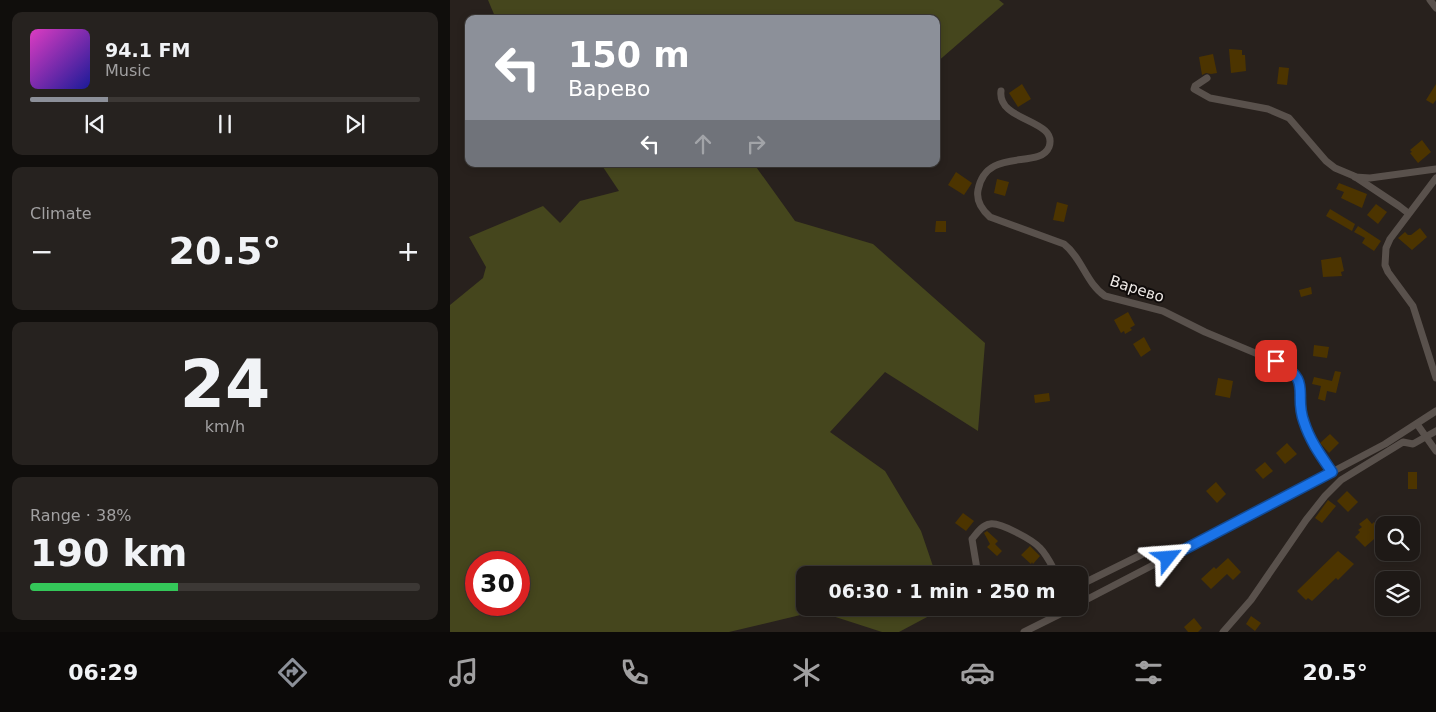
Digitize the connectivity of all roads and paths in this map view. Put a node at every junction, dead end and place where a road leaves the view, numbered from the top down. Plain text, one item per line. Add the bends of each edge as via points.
1 (1430, 0) edge
2 (1436, 8) edge
3 (1207, 78) dead end
4 (1001, 91) dead end
5 (1436, 169) edge
6 (1354, 176) junction
7 (1436, 178) edge
8 (1408, 214) junction
9 (1436, 378) edge
10 (1436, 411) edge
11 (1417, 424) junction
12 (1436, 431) edge
13 (1426, 438) junction
14 (1436, 451) edge
15 (1332, 472) junction
16 (1168, 558) junction
17 (976, 566) edge
18 (1052, 566) edge
19 (1088, 581) edge
20 (1088, 599) edge
21 (1056, 616) edge
22 (1024, 632) edge
23 (1223, 632) edge

1 - 2 street
3 - 6 street via 1194,89 1210,98 1268,109 1289,118 1326,161
4 - 15 street, Варево via 1000,101 1004,106 1040,128 1050,143 1041,156 996,164 981,179 978,194 986,213 1064,244 1105,296 1163,311 1284,365 1298,378 1304,423 1319,455
5 - 6 street via 1370,178
6 - 8 street
7 - 8 street
8 - 9 street via 1387,243 1385,265 1413,306
10 - 11 street
11 - 13 street
11 - 15 street
12 - 13 street
13 - 14 street
13 - 23 street via 1413,444 1403,442 1341,480 1316,506 1251,600
15 - 16 street
16 - 19 street via 1162,551 1153,549
16 - 20 street
17 - 18 street via 972,539 984,526 996,524 1037,545
21 - 22 street

